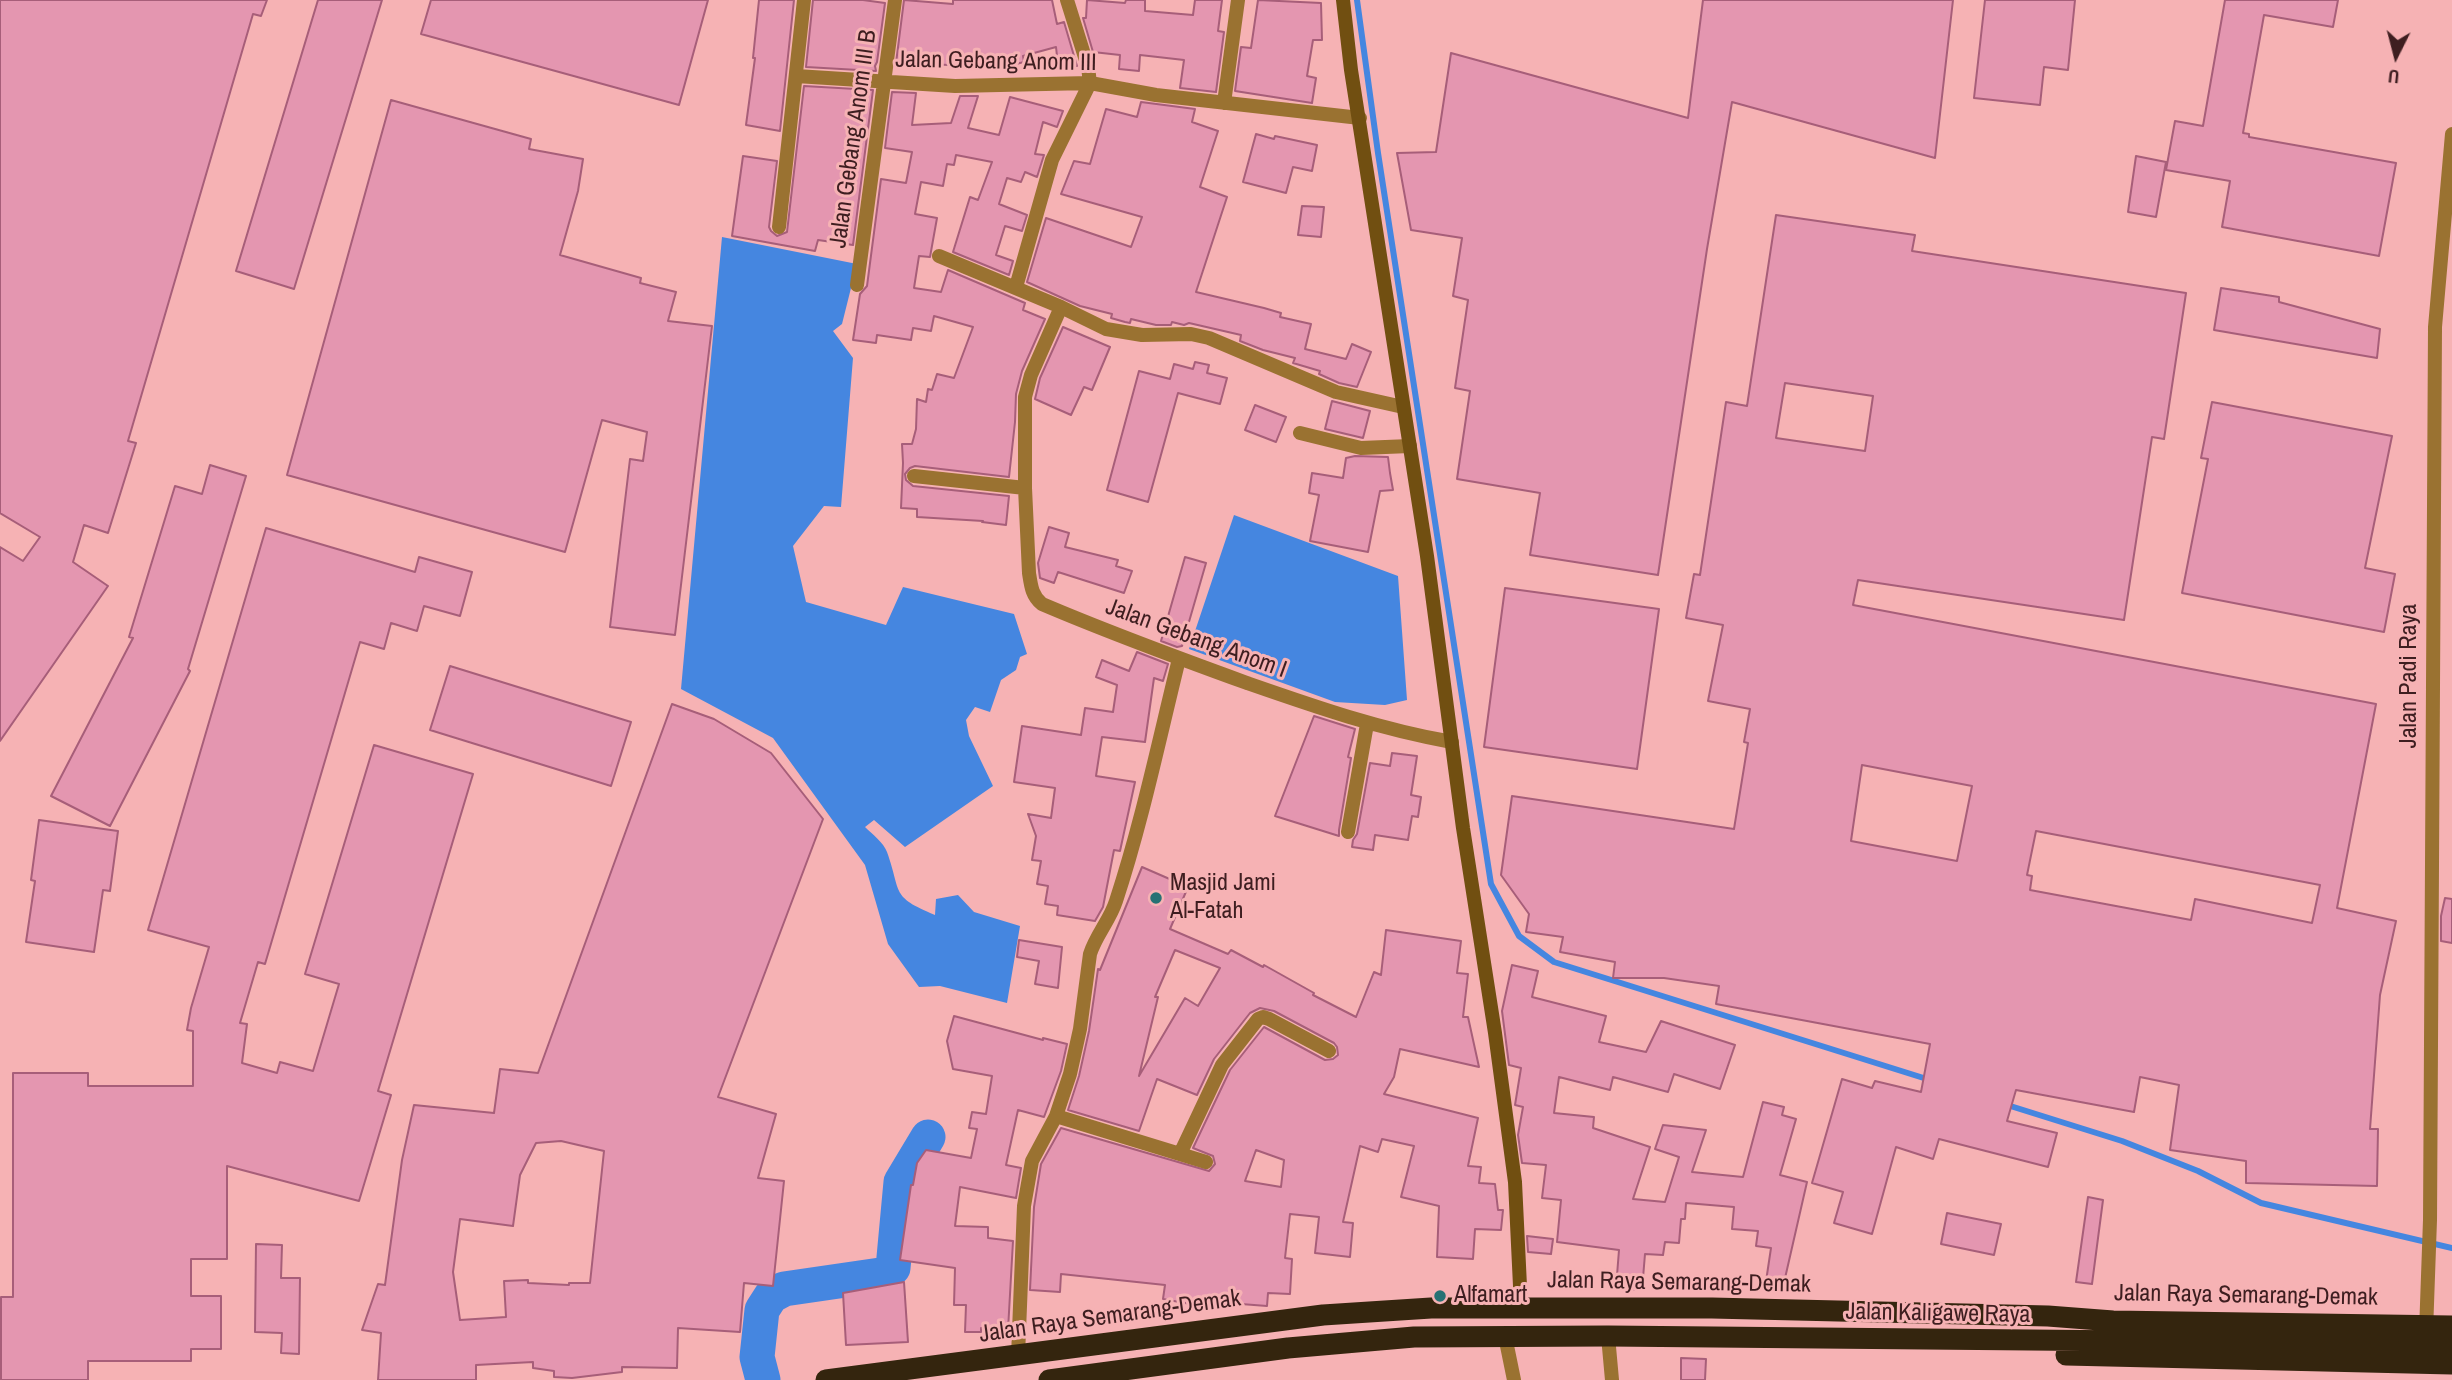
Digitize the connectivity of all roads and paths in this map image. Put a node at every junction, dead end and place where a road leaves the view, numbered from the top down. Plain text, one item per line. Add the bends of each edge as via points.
1 (804, 0) edge
2 (895, 0) edge
3 (1067, 0) edge
4 (1238, 0) edge
5 (1343, 0) edge
6 (796, 76) junction
7 (884, 83) junction
8 (1090, 83) junction
9 (1224, 103) junction
10 (1360, 118) junction
11 (2452, 134) edge
12 (779, 227) dead end
13 (939, 256) dead end
14 (858, 285) dead end
15 (1016, 287) junction
16 (1061, 307) junction
17 (1404, 407) junction
18 (1300, 433) dead end
19 (1409, 446) junction
20 (914, 476) dead end
21 (1025, 488) junction
22 (1180, 659) junction
23 (1367, 724) junction
24 (1451, 742) junction
25 (1348, 832) dead end
26 (1329, 1051) dead end
27 (1056, 1116) junction
28 (1180, 1154) junction
29 (1206, 1162) dead end
30 (1521, 1307) junction
31 (2452, 1326) edge
32 (2426, 1335) junction
33 (1505, 1336) junction
34 (1608, 1336) junction
35 (1925, 1340) junction
36 (2452, 1344) edge
37 (1018, 1356) junction
38 (2452, 1364) edge
39 (826, 1380) edge
40 (1049, 1380) edge
41 (1514, 1380) edge
42 (1612, 1380) edge

1 - 6 street
2 - 7 street, Jalan Gebang Anom III B
3 - 8 street
4 - 9 street
5 - 10 street
6 - 7 street, Jalan Gebang Anom III
6 - 12 street
7 - 8 street, Jalan Gebang Anom III
7 - 14 street, Jalan Gebang Anom III B
8 - 9 street, Jalan Gebang Anom III
8 - 15 street via 1052,160
9 - 10 street, Jalan Gebang Anom III
10 - 17 street
11 - 32 street, Jalan Padi Raya via 2435,327
13 - 15 street
15 - 16 street
16 - 17 street via 1121,333 1209,338 1336,392
16 - 21 street via 1027,388
17 - 19 street
18 - 19 street via 1362,448
19 - 24 street
20 - 21 street
21 - 22 street, Jalan Gebang Anom I via 1030,573 1037,600
22 - 23 street, Jalan Gebang Anom I
22 - 27 street via 1133,849 1115,906 1090,954 1075,1057
23 - 24 street, Jalan Gebang Anom I
23 - 25 street
24 - 30 street via 1515,1182
26 - 28 street via 1269,1019 1258,1019 1222,1065
27 - 28 street
27 - 37 street via 1032,1161 1024,1206
28 - 29 street
30 - 32 highway, Jalan Raya Semarang-Demak via 2048,1316
30 - 37 highway, Jalan Raya Semarang-Demak via 1323,1315
31 - 32 highway, Jalan Raya Semarang-Demak
32 - 35 highway, Jalan Kaligawe Raya
32 - 36 highway, Jalan Kaligawe Raya
33 - 34 highway, Jalan Kaligawe Raya
33 - 40 highway, Jalan Kaligawe Raya via 1352,1341
33 - 41 street
34 - 35 highway, Jalan Kaligawe Raya
34 - 42 street
35 - 38 highway via 2044,1355
37 - 39 highway, Jalan Raya Semarang-Demak

